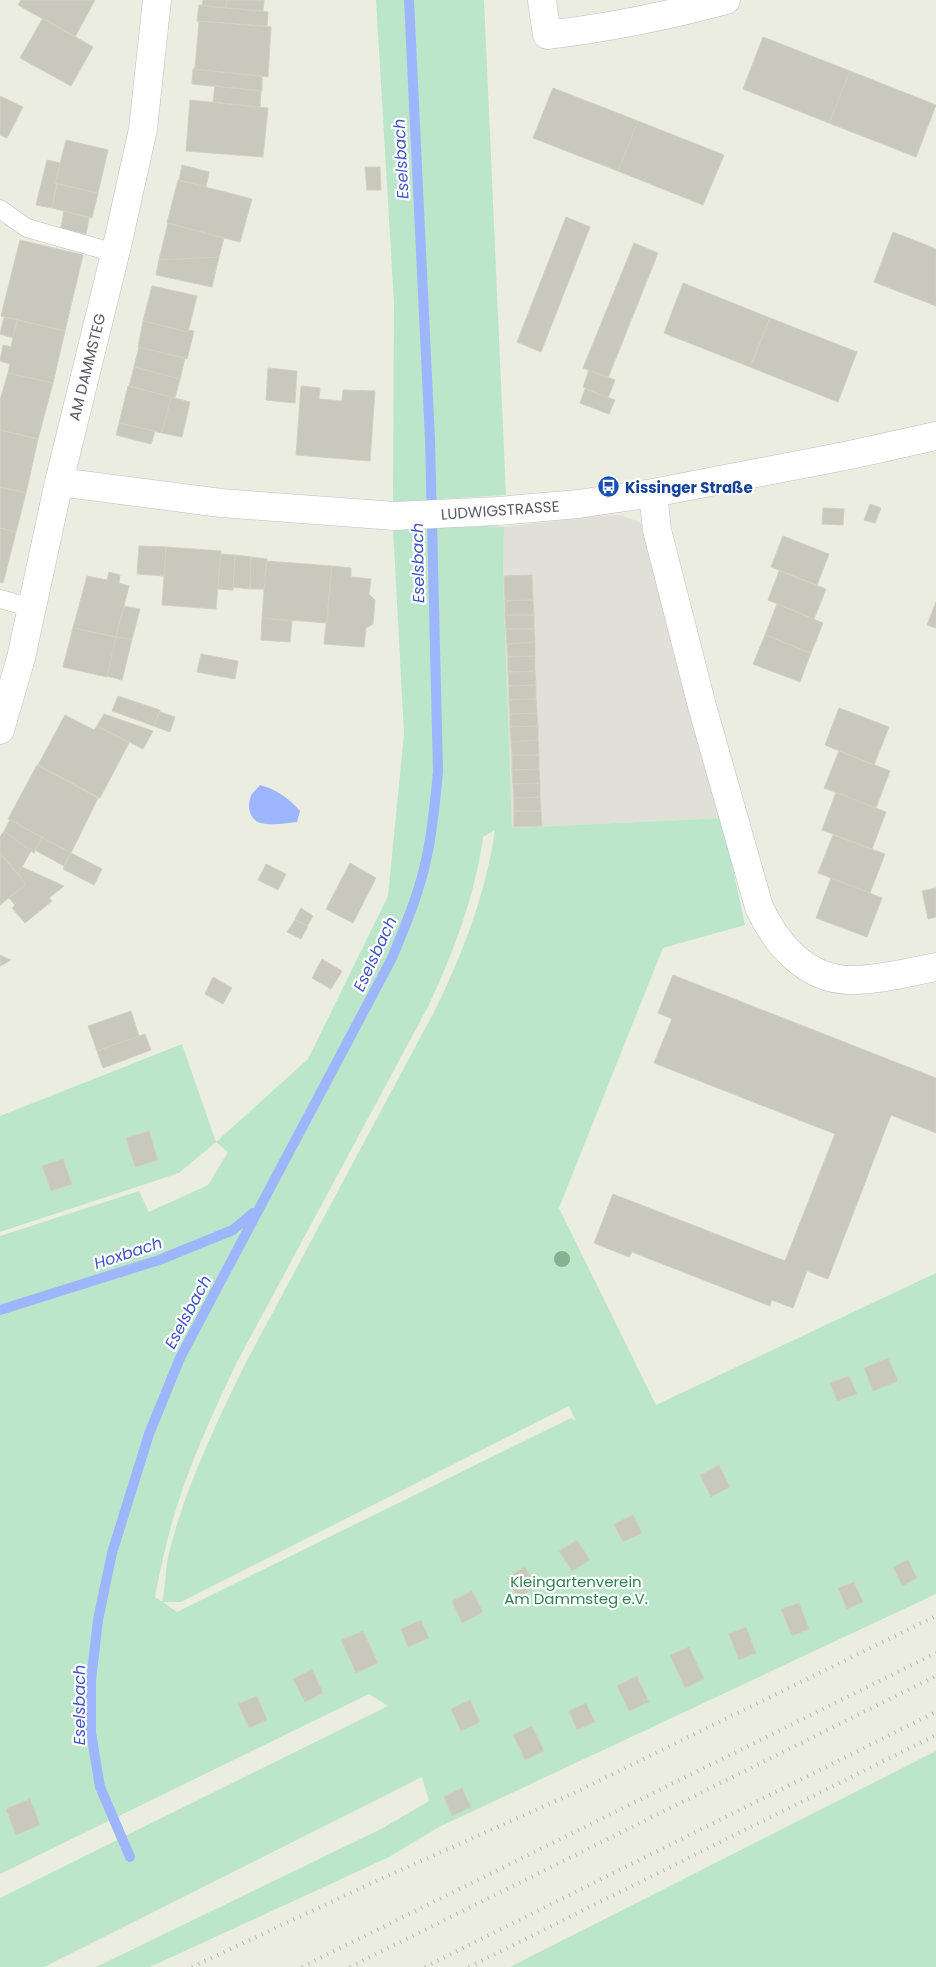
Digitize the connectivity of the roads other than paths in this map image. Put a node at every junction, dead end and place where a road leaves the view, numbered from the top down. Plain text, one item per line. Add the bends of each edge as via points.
1 (157, 0) edge
2 (726, 0) edge
3 (542, 1) dead end
4 (0, 209) edge
5 (115, 253) junction
6 (936, 436) edge
7 (59, 482) junction
8 (654, 492) junction
9 (0, 599) edge
10 (32, 608) junction
11 (0, 730) edge
12 (936, 967) edge

1 - 5 street, AM DAMMSTEG via 143,129
2 - 3 street via 547,36
4 - 5 lane via 27,228
5 - 7 street, AM DAMMSTEG
6 - 8 street, LUDWIGSTRASSE
7 - 8 street, LUDWIGSTRASSE via 221,503 395,516 555,507
7 - 10 street, AM DAMMSTEG
8 - 12 street via 657,530 702,706 759,907 769,928 788,953 834,978 878,978
9 - 10 lane
10 - 11 street, AM DAMMSTEG

